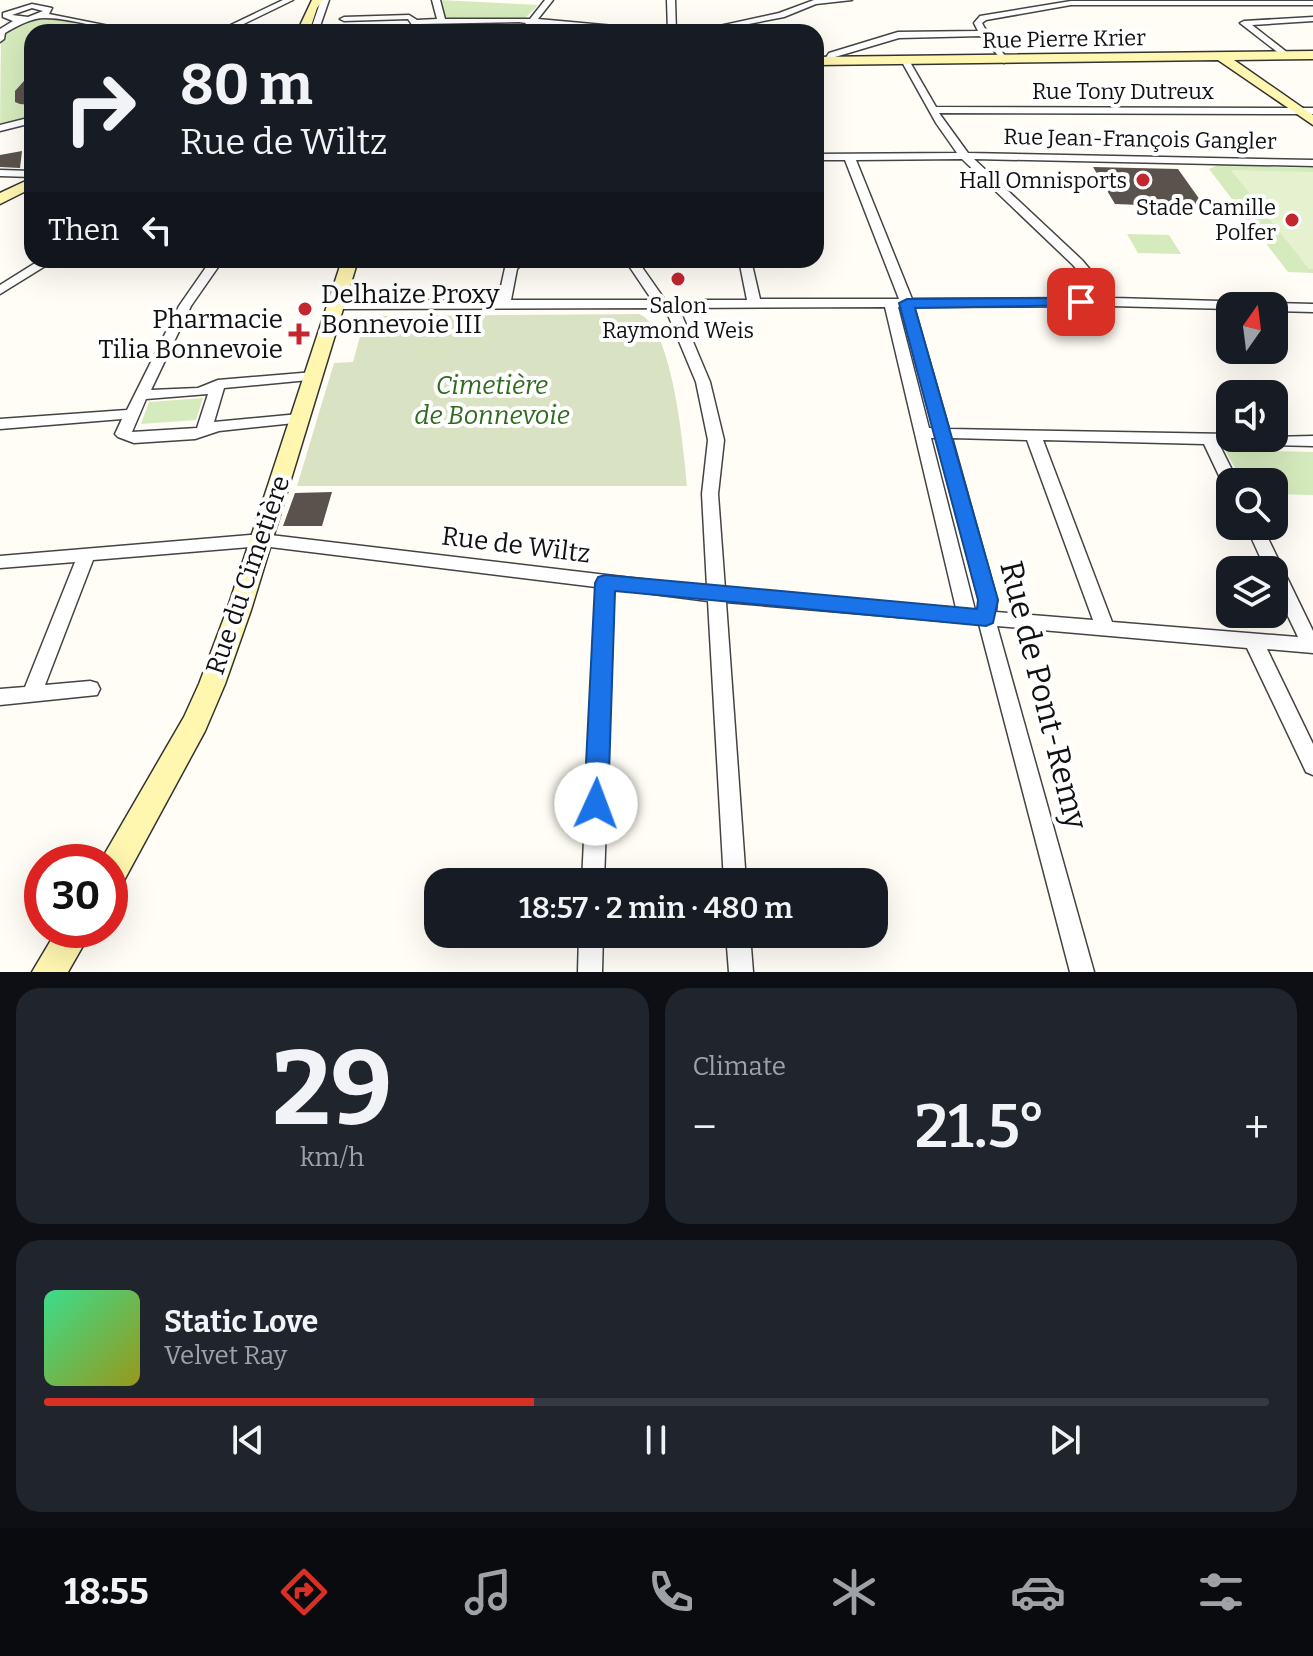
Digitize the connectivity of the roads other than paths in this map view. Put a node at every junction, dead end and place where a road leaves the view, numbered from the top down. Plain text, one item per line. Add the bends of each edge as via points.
1 (289, 0) edge
2 (318, 0) edge
3 (325, 0) edge
4 (436, 0) edge
5 (549, 0) edge
6 (671, 0) edge
7 (848, 0) edge
8 (815, 1) edge
9 (1313, 3) edge
10 (44, 5) edge
11 (3, 16) edge
12 (22, 19) junction
13 (344, 19) dead end
14 (1313, 19) edge
15 (532, 21) junction
16 (442, 22) junction
17 (108, 24) edge
18 (237, 24) edge
19 (306, 24) edge
20 (317, 24) edge
21 (415, 24) edge
22 (432, 24) edge
23 (530, 24) edge
24 (563, 24) edge
25 (672, 24) edge
26 (736, 24) edge
27 (983, 33) junction
28 (0, 39) edge
29 (1285, 55) junction
30 (1313, 55) edge
31 (1221, 56) junction
32 (1004, 60) junction
33 (824, 61) edge
34 (824, 62) edge
35 (906, 62) junction
36 (934, 110) junction
37 (1306, 111) edge
38 (1313, 121) edge
39 (24, 122) edge
40 (0, 128) edge
41 (849, 156) junction
42 (824, 157) edge
43 (966, 157) junction
44 (1313, 163) edge
45 (0, 173) edge
46 (24, 174) edge
47 (24, 186) edge
48 (0, 199) edge
49 (36, 268) edge
50 (211, 268) edge
51 (348, 268) edge
52 (509, 268) edge
53 (637, 268) edge
54 (747, 268) edge
55 (0, 290) edge
56 (1110, 302) junction
57 (661, 303) junction
58 (754, 303) junction
59 (899, 303) junction
60 (504, 304) junction
61 (336, 305) junction
62 (1216, 305) edge
63 (1288, 309) edge
64 (1311, 311) edge
65 (314, 376) junction
66 (218, 384) junction
67 (141, 395) junction
68 (132, 414) junction
69 (299, 419) junction
70 (0, 424) edge
71 (204, 431) junction
72 (924, 433) junction
73 (944, 433) junction
74 (1033, 435) junction
75 (1209, 439) junction
76 (1313, 441) edge
77 (1223, 468) edge
78 (262, 540) junction
79 (1261, 540) edge
80 (87, 554) junction
81 (0, 562) edge
82 (605, 583) junction
83 (718, 595) junction
84 (977, 617) junction
85 (1105, 628) junction
86 (1253, 640) junction
87 (1312, 646) edge
88 (90, 689) dead end
89 (32, 694) junction
90 (0, 697) edge
91 (1313, 766) edge
92 (127, 844) edge
93 (594, 868) edge
94 (734, 868) edge
95 (64, 948) edge
96 (591, 948) edge
97 (739, 948) edge
98 (49, 972) edge
99 (590, 972) edge
100 (741, 972) edge
101 (1082, 972) edge

1 - 18 street
2 - 19 street
3 - 20 street
4 - 16 street
5 - 15 street
6 - 25 street
7 - 8 street
8 - 26 street
9 - 27 street via 1071,3 983,18 978,23
10 - 11 street
10 - 12 street
10 - 17 street
11 - 12 street
12 - 28 street via 1,32
13 - 21 street via 381,14 409,17
14 - 29 street via 1244,23
15 - 16 street
15 - 23 street
15 - 24 street
16 - 22 street
27 - 32 street
27 - 33 street via 898,35
29 - 30 street, Rue Pierre Krier
29 - 31 street, Rue Pierre Krier
31 - 32 street, Rue Pierre Krier
31 - 37 street
32 - 35 street, Rue Pierre Krier
34 - 35 street, Rue Pierre Krier
35 - 36 street
36 - 37 street, Rue Tony Dutreux
36 - 43 street
37 - 38 street
39 - 40 street
41 - 42 street, Rue Jean-François Gangler
41 - 43 street, Rue Jean-François Gangler
41 - 59 street, Rue de Pont-Remy
43 - 44 street, Rue Jean-François Gangler
43 - 56 street via 1089,274
45 - 46 street
47 - 48 street
49 - 55 street
50 - 67 street via 185,306
51 - 61 street, Rue du Cimetière
52 - 60 street
53 - 57 street
54 - 58 street
56 - 59 street
56 - 62 street
57 - 58 street
57 - 60 street
57 - 83 street via 674,313 686,336 716,440 710,494
58 - 59 street
59 - 72 street, Rue de Pont-Remy
59 - 73 street, Rue de Pont-Remy
60 - 61 street
61 - 65 street, Rue du Cimetière
63 - 64 street
65 - 66 street
65 - 69 street, Rue du Cimetière
66 - 67 street via 200,392
66 - 71 street
67 - 68 street
68 - 70 street
68 - 71 street via 123,434 129,438
69 - 71 street
69 - 78 street, Rue du Cimetière
72 - 73 street
72 - 84 street, Rue de Pont-Remy
73 - 74 street
73 - 84 street, Rue de Pont-Remy via 988,600
74 - 75 street
74 - 85 street
75 - 76 street
75 - 77 street
78 - 80 street, Rue de Wiltz
78 - 82 street, Rue de Wiltz
78 - 92 street, Rue du Cimetière via 195,723
79 - 87 street
80 - 81 street, Rue de Wiltz
80 - 89 street
82 - 83 street, Rue de Wiltz
82 - 93 street
83 - 84 street, Rue de Wiltz
83 - 94 street
84 - 85 street, Rue de Wiltz
84 - 101 street, Rue de Pont-Remy
85 - 86 street, Rue de Wiltz
86 - 87 street, Rue de Wiltz
86 - 91 street
88 - 89 street
89 - 90 street
95 - 98 street
96 - 99 street
97 - 100 street

